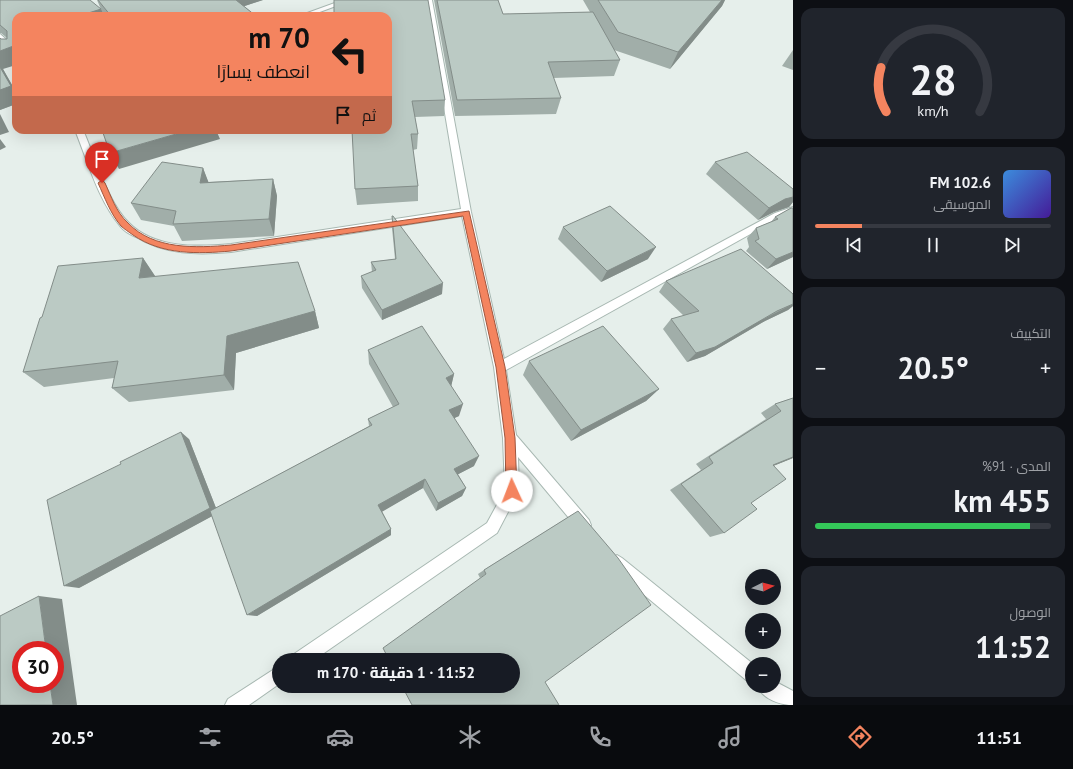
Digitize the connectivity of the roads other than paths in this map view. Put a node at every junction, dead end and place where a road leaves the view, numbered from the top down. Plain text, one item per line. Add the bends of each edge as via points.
1 (349, 0) edge
2 (429, 0) edge
3 (314, 12) edge
4 (0, 36) edge
5 (12, 48) edge
6 (81, 134) edge
7 (793, 210) edge
8 (466, 212) junction
9 (500, 367) junction
10 (510, 438) junction
11 (594, 538) edge
12 (609, 555) edge
13 (310, 653) edge
14 (745, 668) edge
15 (272, 679) edge
16 (776, 693) edge
17 (793, 700) edge
18 (234, 705) edge

1 - 3 street
2 - 8 street
4 - 5 street
6 - 8 street via 113,209 125,225 144,239 169,247 199,250 231,248
7 - 9 street via 778,215
8 - 9 street
9 - 10 street
10 - 11 street
10 - 13 street via 512,491 492,528
12 - 14 street
15 - 18 street
16 - 17 street

